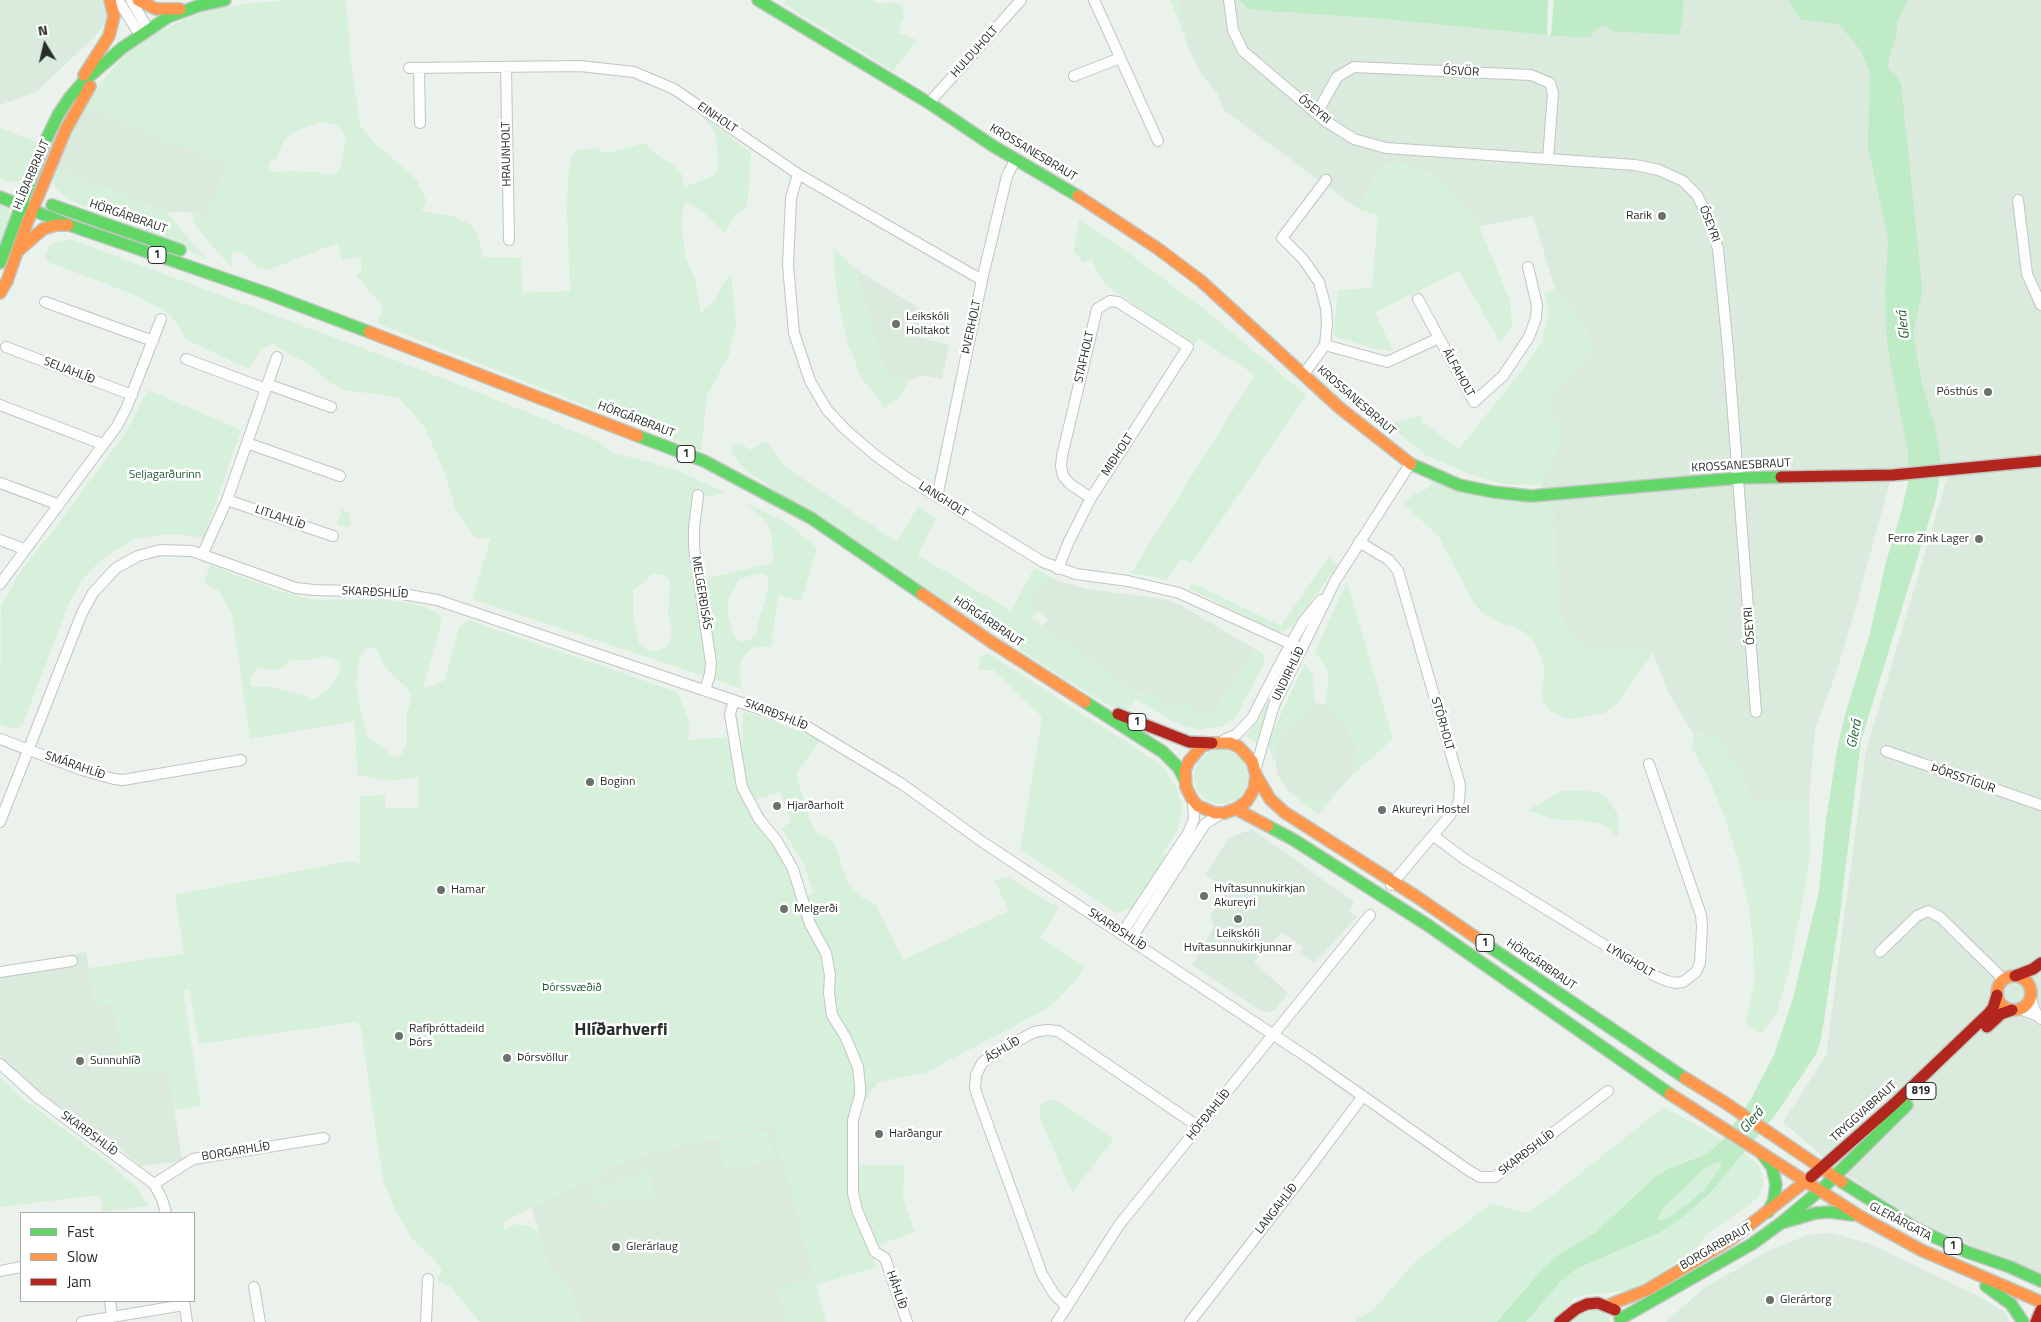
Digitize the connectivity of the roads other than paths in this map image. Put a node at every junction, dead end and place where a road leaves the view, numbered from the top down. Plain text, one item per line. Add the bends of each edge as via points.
1 (110, 0) edge
2 (118, 0) edge
3 (131, 0) edge
4 (138, 0) edge
5 (225, 0) edge
6 (758, 0) edge
7 (1021, 0) edge
8 (1094, 0) edge
9 (1229, 0) edge
10 (198, 6) junction
11 (144, 32) junction
12 (1120, 58) junction
13 (506, 67) junction
14 (97, 71) junction
15 (1074, 76) dead end
16 (70, 97) junction
17 (929, 104) junction
18 (1317, 112) junction
19 (420, 123) dead end
20 (1158, 141) dead end
21 (1548, 159) junction
22 (1016, 160) junction
23 (798, 174) junction
24 (1326, 180) dead end
25 (13, 190) edge
26 (0, 198) edge
27 (38, 199) junction
28 (2018, 200) dead end
29 (21, 206) junction
30 (33, 210) junction
31 (72, 226) junction
32 (509, 240) dead end
33 (18, 251) junction
34 (0, 263) edge
35 (1528, 267) dead end
36 (982, 280) junction
37 (242, 284) junction
38 (0, 293) edge
39 (1418, 299) dead end
40 (45, 302) dead end
41 (2041, 305) edge
42 (161, 319) dead end
43 (1439, 338) junction
44 (153, 341) junction
45 (1325, 345) junction
46 (6, 346) dead end
47 (1188, 347) joint
48 (277, 357) dead end
49 (186, 360) dead end
50 (1304, 374) junction
51 (267, 387) junction
52 (132, 395) junction
53 (0, 405) edge
54 (331, 407) dead end
55 (247, 443) junction
56 (102, 444) junction
57 (2041, 461) edge
58 (1410, 464) junction
59 (340, 476) dead end
60 (1738, 478) junction
61 (0, 483) edge
62 (698, 495) dead end
63 (937, 497) junction
64 (1090, 498) junction
65 (227, 500) junction
66 (57, 504) junction
67 (332, 536) dead end
68 (0, 540) edge
69 (1359, 542) junction
70 (24, 549) junction
71 (203, 553) junction
72 (1058, 569) junction
73 (1335, 582) junction
74 (0, 584) edge
75 (1291, 644) junction
76 (1302, 649) junction
77 (1065, 689) junction
78 (705, 690) junction
79 (734, 700) junction
80 (1756, 712) dead end
81 (0, 739) edge
82 (1216, 742) junction
83 (29, 750) junction
84 (1886, 751) dead end
85 (240, 760) dead end
86 (1649, 764) dead end
87 (1256, 773) junction
88 (1185, 780) junction
89 (1192, 799) junction
90 (2041, 805) edge
91 (1236, 809) junction
92 (1224, 813) junction
93 (0, 822) edge
94 (1434, 836) junction
95 (1395, 882) junction
96 (1372, 890) junction
97 (1370, 915) dead end
98 (1126, 936) junction
99 (1880, 952) dead end
100 (72, 960) dead end
101 (2041, 963) edge
102 (2041, 968) edge
103 (0, 972) edge
104 (2009, 978) junction
105 (2030, 993) junction
106 (1997, 995) junction
107 (2016, 1010) junction
108 (2040, 1018) edge
109 (1274, 1034) junction
110 (0, 1064) edge
111 (1608, 1091) dead end
112 (1363, 1096) junction
113 (1199, 1127) junction
114 (324, 1138) dead end
115 (1759, 1150) junction
116 (1820, 1169) junction
117 (1835, 1178) junction
118 (1806, 1181) junction
119 (154, 1184) junction
120 (1819, 1191) junction
121 (166, 1212) edge
122 (1768, 1212) junction
123 (1861, 1217) junction
124 (1781, 1223) junction
125 (20, 1267) edge
126 (1958, 1267) junction
127 (0, 1271) edge
128 (428, 1279) dead end
129 (2041, 1281) edge
130 (254, 1288) dead end
131 (110, 1302) edge
132 (2041, 1302) edge
133 (184, 1303) edge
134 (1606, 1306) junction
135 (1067, 1307) junction
136 (2041, 1310) edge
137 (112, 1317) junction
138 (1620, 1321) edge
139 (82, 1322) edge
140 (187, 1322) edge
141 (260, 1322) edge
142 (426, 1322) edge
143 (907, 1322) edge
144 (1057, 1322) edge
145 (1190, 1322) edge
146 (1560, 1322) edge
147 (2023, 1322) edge
148 (2036, 1322) edge

1 - 16 main road via 114,16 109,36
2 - 11 street
3 - 11 street
4 - 10 main road via 148,6 170,10
5 - 10 main road, HLÍÐARBRAUT
6 - 17 main road, KROSSANESBRAUT
7 - 17 street, HULDUHOLT
8 - 12 street
9 - 18 street, ÓSEYRI via 1233,30 1243,51
10 - 11 main road, HLÍÐARBRAUT via 168,16
11 - 14 main road, HLÍÐARBRAUT
12 - 15 street
12 - 20 street
13 - 19 street, EINHOLT via 414,68
13 - 23 street, EINHOLT via 580,66 634,72 674,89
13 - 32 street, HRAUNHOLT
14 - 16 main road, HLÍÐARBRAUT
14 - 27 main road, HLÍÐARBRAUT via 72,115
16 - 25 main road, HLÍÐARBRAUT
17 - 22 main road, KROSSANESBRAUT
18 - 21 street, ÓSEYRI via 1354,139 1386,148
18 - 21 street, ÓSVÖR via 1337,77 1354,67 1532,75 1550,83 1553,93
21 - 60 street, ÓSEYRI via 1635,165 1659,170 1683,181 1696,195 1709,219 1718,249
22 - 36 street, ÞVERHOLT via 1007,176
22 - 50 main road, KROSSANESBRAUT via 1098,208 1157,248 1201,281
23 - 36 street, EINHOLT
23 - 63 street, LANGHOLT via 791,198 788,265 794,333 810,381 827,410 846,430 875,456
24 - 45 street via 1282,238 1303,259 1319,282 1326,308
25 - 27 main road, HÖRGÁRBRAUT / 1
25 - 29 main road, HLÍÐARBRAUT
26 - 29 main road, HÖRGÁRBRAUT / 1
27 - 30 main road, HLÍÐARBRAUT
27 - 37 main road, HÖRGÁRBRAUT / 1 via 184,252
28 - 41 street via 2027,274
29 - 30 main road, HÖRGÁRBRAUT / 1
29 - 34 main road, HLÍÐARBRAUT
30 - 31 main road, HÖRGÁRBRAUT / 1
30 - 33 main road, HLÍÐARBRAUT
31 - 33 main road via 48,227
31 - 37 main road, HÖRGÁRBRAUT / 1
33 - 38 main road, HLÍÐARBRAUT
35 - 43 street, ÁLFAHOLT via 1537,306 1529,337 1504,376 1474,402
36 - 63 street, ÞVERHOLT
37 - 77 main road, HÖRGÁRBRAUT / 1 via 704,461 811,518
39 - 43 street, ÁLFAHOLT
40 - 44 street
42 - 44 street
43 - 45 street, ÁLFAHOLT via 1387,362
44 - 52 street
45 - 50 street
46 - 52 street, SELJAHLÍÐ
47 - 64 street, MIÐHOLT
47 - 64 street, STAFHOLT via 1118,302 1110,301 1097,309 1061,466 1063,476
48 - 51 street
49 - 51 street
50 - 58 main road, KROSSANESBRAUT via 1341,410
51 - 54 street
51 - 55 street
52 - 56 street via 117,426
53 - 56 street
55 - 59 street
55 - 65 street
56 - 66 street via 68,494
57 - 60 main road, KROSSANESBRAUT via 1893,475
58 - 60 main road, KROSSANESBRAUT via 1459,485 1531,496
58 - 69 street, UNDIRHLÍÐ
60 - 80 street, ÓSEYRI
61 - 66 street
62 - 78 street, MELGERÐISÁS via 694,547 711,663
63 - 72 street, LANGHOLT
64 - 72 street, MIÐHOLT
65 - 67 street, LITLAHLÍÐ
65 - 71 street
66 - 70 street
68 - 70 street
69 - 73 street, UNDIRHLÍÐ
69 - 94 street, STÓRHOLT via 1389,560 1398,570 1460,785 1456,808
70 - 74 street
71 - 78 street, SKARÐSHLÍÐ via 296,588 391,592 438,600
71 - 83 street, SKARÐSHLÍÐ via 176,549 150,552 116,568 100,584 82,613
72 - 75 street, LANGHOLT via 1179,593
73 - 75 street, UNDIRHLÍÐ
73 - 76 street, UNDIRHLÍÐ
75 - 76 street, LANGHOLT
75 - 82 street, UNDIRHLÍÐ via 1252,718 1237,734
76 - 87 street, UNDIRHLÍÐ via 1274,705 1256,759
77 - 82 main road, HÖRGÁRBRAUT / 1 via 1189,742
77 - 88 main road, HÖRGÁRBRAUT / 1 via 1163,752 1178,767
78 - 79 street, SKARÐSHLÍÐ
79 - 98 street, SKARÐSHLÍÐ via 815,730 902,784 984,843
79 - 143 street, HÁHLÍÐ via 730,714 742,787 793,869 810,924 826,953 832,1015 858,1067 860,1095 853,1120 853,1193 874,1252 885,1258
81 - 83 street, SMÁRAHLÍÐ
82 - 87 main road, HÖRGÁRBRAUT / 1 via 1239,747 1252,761
82 - 88 main road via 1202,746 1189,761
83 - 85 street, SMÁRAHLÍÐ via 101,776 123,780
83 - 93 street, SKARÐSHLÍÐ
84 - 90 street, ÞÓRSSTÍGUR
86 - 94 street, LYNGHOLT via 1701,915 1700,962 1696,972 1683,982 1666,981 1655,976 1464,858
87 - 91 main road via 1251,795
87 - 95 main road, HÖRGÁRBRAUT / 1 via 1265,792 1277,806
88 - 89 main road, HÖRGÁRBRAUT / 1
89 - 92 main road via 1206,810
89 - 98 street via 1194,819 1188,833
91 - 92 main road
91 - 96 main road, 1 via 1294,840
92 - 98 street via 1205,824
94 - 95 street, STÓRHOLT
95 - 96 street via 1385,889
95 - 116 main road, HÖRGÁRBRAUT / 1
96 - 115 main road, 1 via 1712,1122
97 - 109 street, HÖFÐAHLÍÐ
98 - 109 street, SKARÐSHLÍÐ
99 - 104 street via 1917,916 1928,911 1940,917
100 - 103 street
101 - 104 main road
102 - 105 main road, TRYGGVABRAUT / 819
104 - 105 main road via 2025,980
104 - 106 main road, TRYGGVABRAUT / 819 via 2000,984
105 - 107 main road, TRYGGVABRAUT / 819 via 2027,1005
105 - 108 street
106 - 107 main road via 2002,1005
106 - 116 main road, TRYGGVABRAUT / 819 via 1989,1014
107 - 108 street
107 - 117 main road, TRYGGVABRAUT / 819 via 1995,1019
109 - 112 street, SKARÐSHLÍÐ
109 - 113 street, HÖFÐAHLÍÐ
110 - 119 street, SKARÐSHLÍÐ via 38,1098
111 - 112 street, SKARÐSHLÍÐ via 1495,1177 1489,1178 1468,1170
112 - 145 street, LANGAHLÍÐ
113 - 135 street, HÖFÐAHLÍÐ via 1119,1225
113 - 135 street, ÁSHLÍÐ via 1058,1031 1034,1032 982,1063 976,1075 977,1095 1042,1274 1054,1294
114 - 119 street, BORGARHLÍÐ via 193,1159
115 - 118 main road, 1
115 - 122 main road via 1772,1167 1776,1184
116 - 117 main road, GLERÁRGATA / 1
116 - 118 main road, TRYGGVABRAUT / 819
117 - 120 main road, TRYGGVABRAUT / 819
117 - 129 main road, GLERÁRGATA / 1 via 1932,1236
118 - 120 main road, GLERÁRGATA / 1
118 - 122 main road, BORGARBRAUT
119 - 121 street, SKARÐSHLÍÐ
120 - 123 main road, GLERÁRGATA / 1
120 - 124 main road, BORGARBRAUT
122 - 134 main road, BORGARBRAUT via 1733,1238 1647,1290
123 - 124 main road via 1816,1213
123 - 126 main road, GLERÁRGATA / 1
124 - 138 main road, BORGARBRAUT via 1752,1244
125 - 127 street
126 - 132 main road, GLERÁRGATA / 1
126 - 147 main road via 2011,1304
128 - 142 street
130 - 141 street
131 - 137 street
133 - 137 street
133 - 140 street
134 - 138 main road, BORGARBRAUT via 1613,1308
134 - 146 main road, BORGARBRAUT via 1587,1304
135 - 144 street, HÖFÐAHLÍÐ
136 - 148 main road
137 - 139 street

